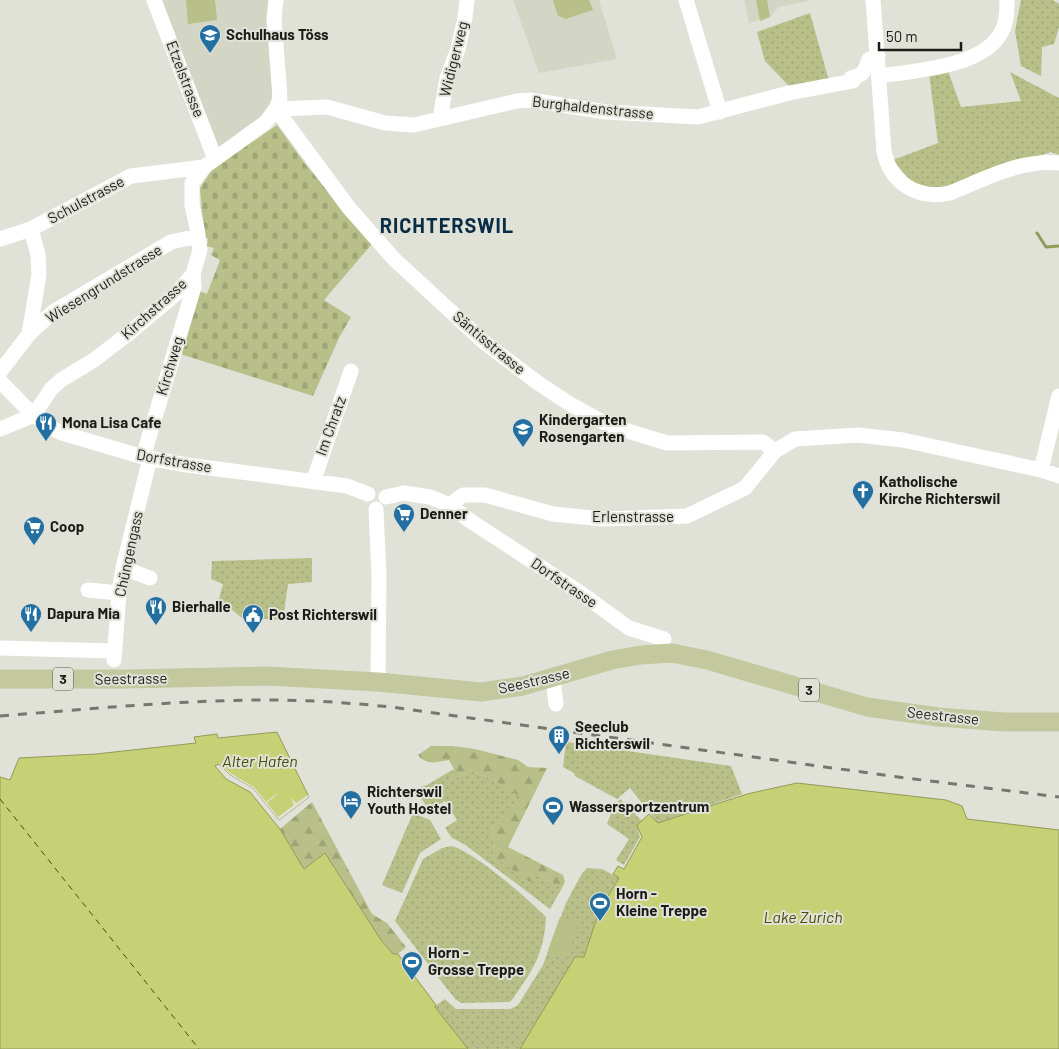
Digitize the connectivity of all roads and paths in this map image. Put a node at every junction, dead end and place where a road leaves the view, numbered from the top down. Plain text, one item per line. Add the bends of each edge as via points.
1 (154, 0) edge
2 (276, 0) edge
3 (467, 0) edge
4 (686, 0) edge
5 (873, 0) edge
6 (1007, 0) edge
7 (878, 56) junction
8 (879, 76) junction
9 (276, 109) junction
10 (720, 112) junction
11 (440, 119) junction
12 (210, 162) junction
13 (1059, 163) edge
14 (31, 229) junction
15 (198, 236) junction
16 (0, 239) edge
17 (193, 274) junction
18 (29, 334) junction
19 (351, 371) dead end
20 (0, 372) edge
21 (0, 381) edge
22 (1059, 396) edge
23 (34, 415) junction
24 (0, 429) edge
25 (775, 451) junction
26 (147, 457) junction
27 (1041, 470) junction
28 (1059, 476) edge
29 (313, 482) junction
30 (368, 494) junction
31 (386, 497) junction
32 (450, 506) junction
33 (376, 509) junction
34 (123, 568) junction
35 (150, 578) dead end
36 (88, 590) dead end
37 (119, 593) junction
38 (664, 639) dead end
39 (0, 648) edge
40 (552, 678) junction
41 (0, 679) edge
42 (378, 682) junction
43 (556, 704) dead end
44 (1059, 722) edge

1 - 12 street, Etzelstrasse
2 - 9 street via 274,18 280,98
3 - 11 street, Widigerweg
4 - 10 street
5 - 7 street
6 - 8 street via 1003,30 994,43 977,54 952,64
7 - 8 street
7 - 10 street, Burghaldenstrasse via 870,59 864,72 851,81 789,92
8 - 13 street via 886,160 894,176 912,190 941,195 1031,163
9 - 11 street, Burghaldenstrasse via 327,107 385,123 414,125
9 - 12 street, Kirchstrasse via 266,122
9 - 25 street, Säntisstrasse via 349,208 394,259 485,343 538,383 608,425 667,443 763,442
10 - 11 street, Burghaldenstrasse via 698,117 606,112 524,100
12 - 14 street, Schulstrasse via 131,176
12 - 15 street, Kirchstrasse via 192,183
14 - 16 street, Schulstrasse
14 - 18 street via 39,275
15 - 17 street, Kirchstrasse via 200,250
15 - 18 street, Wiesengrundstrasse via 171,242 53,312
17 - 23 street, Kirchstrasse via 128,334 61,380
17 - 26 street, Kirchweg via 194,287
18 - 20 street, Wiesengrundstrasse
19 - 29 street, Im Chratz
21 - 23 street, Dorfstrasse
22 - 27 street
23 - 24 street
23 - 26 street, Dorfstrasse via 52,429
25 - 27 street, Erlenstrasse via 795,439 858,435 902,440
25 - 32 street, Erlenstrasse via 745,488 687,516 603,519 553,514 485,495 463,495
26 - 29 street, Dorfstrasse
26 - 34 street, Chüngengass
27 - 28 street, Erlenstrasse
29 - 30 street, Dorfstrasse via 347,486
30 - 31 street, Dorfstrasse via 378,489
30 - 33 street via 367,504
31 - 32 street, Dorfstrasse via 404,493 430,497
31 - 33 street via 384,506
32 - 38 street, Dorfstrasse via 629,628
33 - 42 street
34 - 35 street
34 - 37 street, Chüngengass
36 - 37 street
37 - 39 street, Chüngengass via 115,655
40 - 42 main road, Seestrasse / 3 via 482,692
40 - 43 street
40 - 44 main road, Seestrasse / 3 via 612,660 672,653 867,706 938,717
41 - 42 main road, Seestrasse / 3 via 267,676

